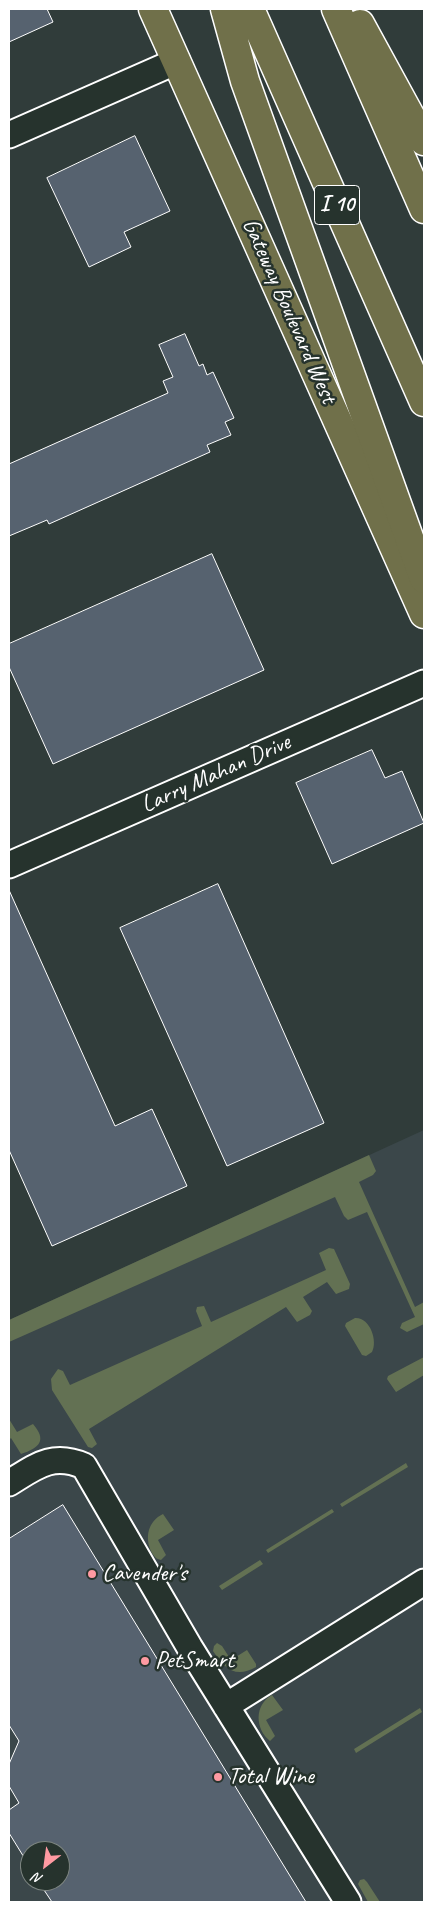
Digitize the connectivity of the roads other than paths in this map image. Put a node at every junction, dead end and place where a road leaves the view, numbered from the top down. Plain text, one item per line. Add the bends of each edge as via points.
1 (153, 9) edge
2 (225, 9) edge
3 (250, 9) edge
4 (336, 9) edge
5 (352, 9) edge
6 (177, 61) junction
7 (9, 135) edge
8 (424, 141) edge
9 (424, 209) edge
10 (424, 402) edge
11 (424, 579) edge
12 (424, 614) edge
13 (424, 683) edge
14 (9, 866) edge
15 (9, 1484) edge
16 (424, 1582) edge
17 (226, 1706) junction
18 (348, 1902) edge

1 - 6 main road, Gateway Boulevard West
2 - 11 main road via 246,81
3 - 10 main road, I 10
4 - 9 main road
5 - 8 main road
6 - 7 street
6 - 12 main road, Gateway Boulevard West
13 - 14 street, Larry Mahan Drive
15 - 17 street via 38,1465 54,1460 68,1460 84,1466
16 - 17 street
17 - 18 street

